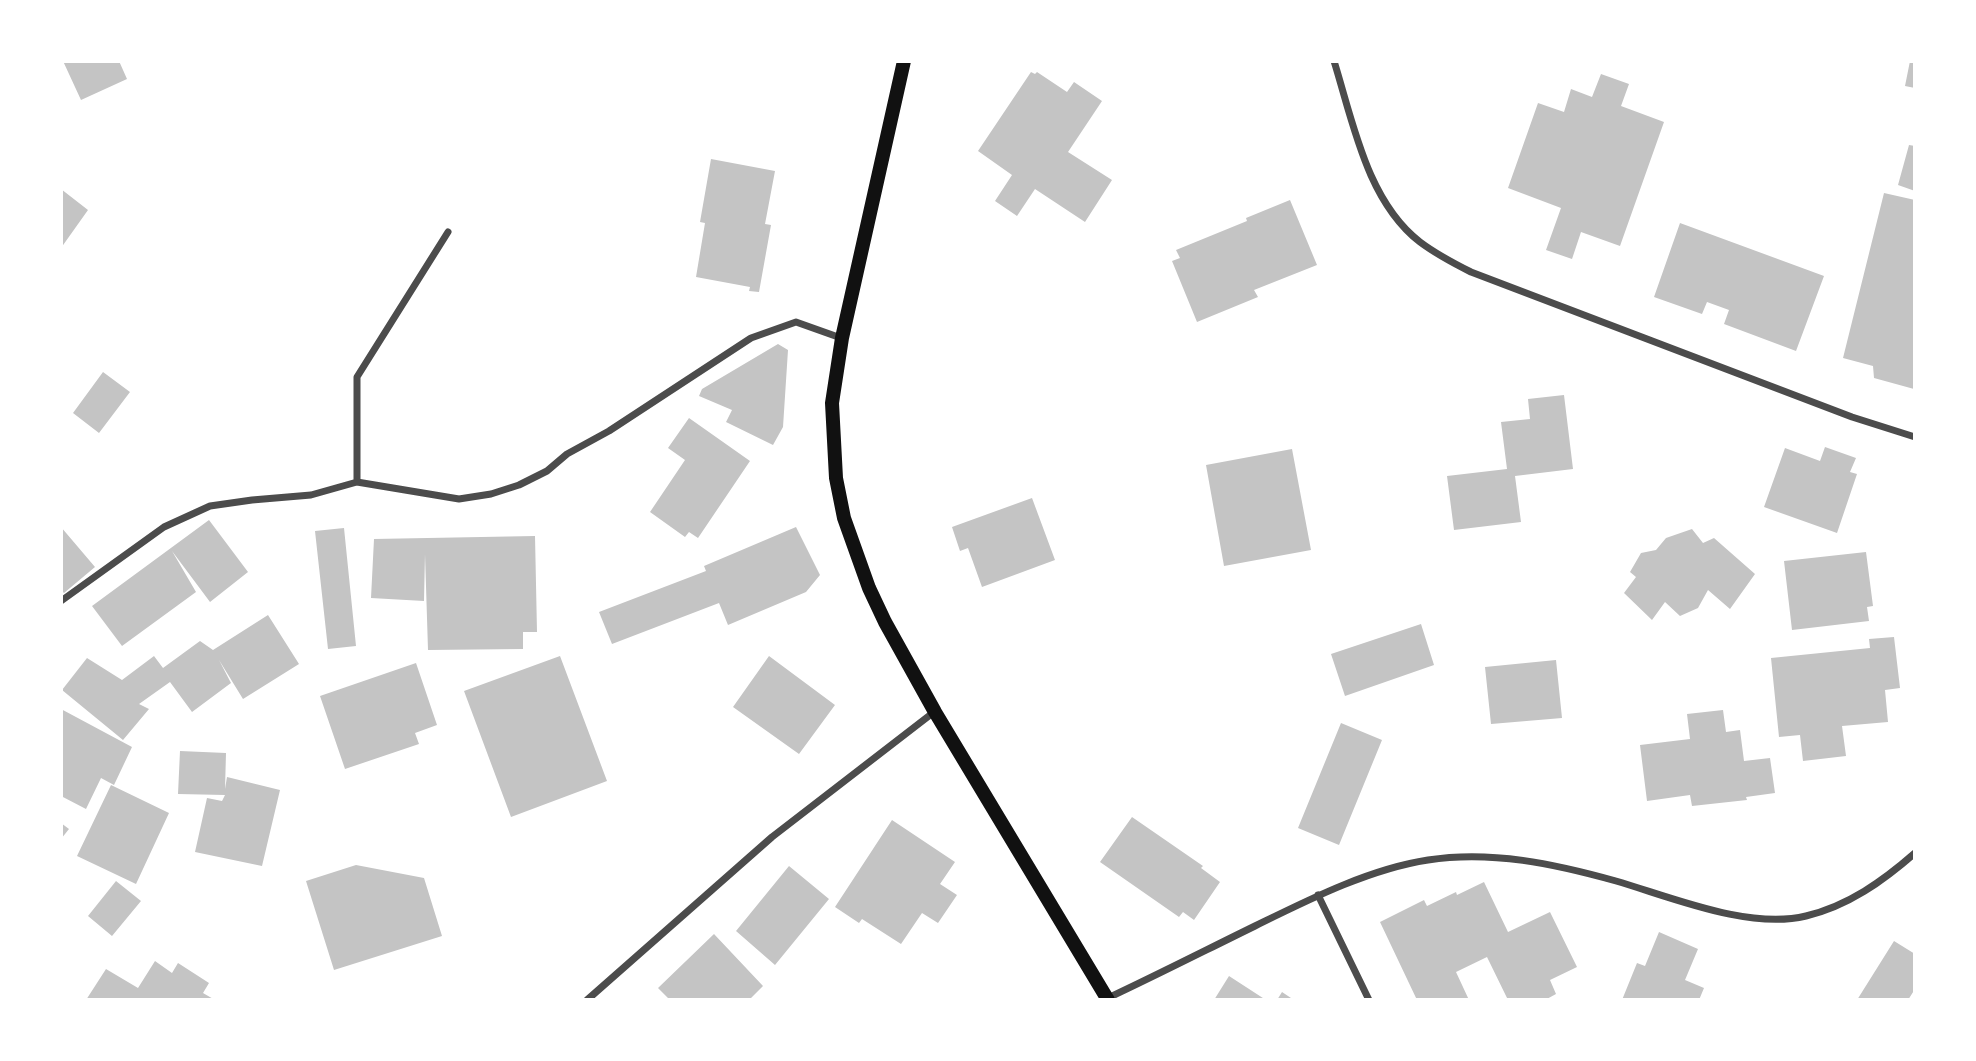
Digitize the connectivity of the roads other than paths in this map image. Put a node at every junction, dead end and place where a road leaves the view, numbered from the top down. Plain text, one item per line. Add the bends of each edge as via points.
1 (904, 61) edge
2 (1334, 61) edge
3 (448, 232) dead end
4 (842, 338) junction
5 (1915, 438) edge
6 (357, 482) junction
7 (61, 601) edge
8 (935, 712) junction
9 (1915, 853) edge
10 (1318, 895) junction
11 (1107, 999) edge
12 (587, 1000) edge
13 (1369, 1000) edge

1 - 4 main road
2 - 5 street via 1370,177 1400,223 1431,250 1471,272
3 - 6 street via 357,377
4 - 6 street via 796,323 751,338 547,471 491,494 459,499
4 - 8 main road via 832,403 836,478 844,518 869,588
6 - 7 street via 311,495 210,506 164,527
8 - 11 main road
8 - 12 street via 772,838
9 - 10 street via 1890,875 1832,908 1804,917 1765,920 1710,910 1546,864 1491,857 1427,860
10 - 11 street
10 - 13 street

